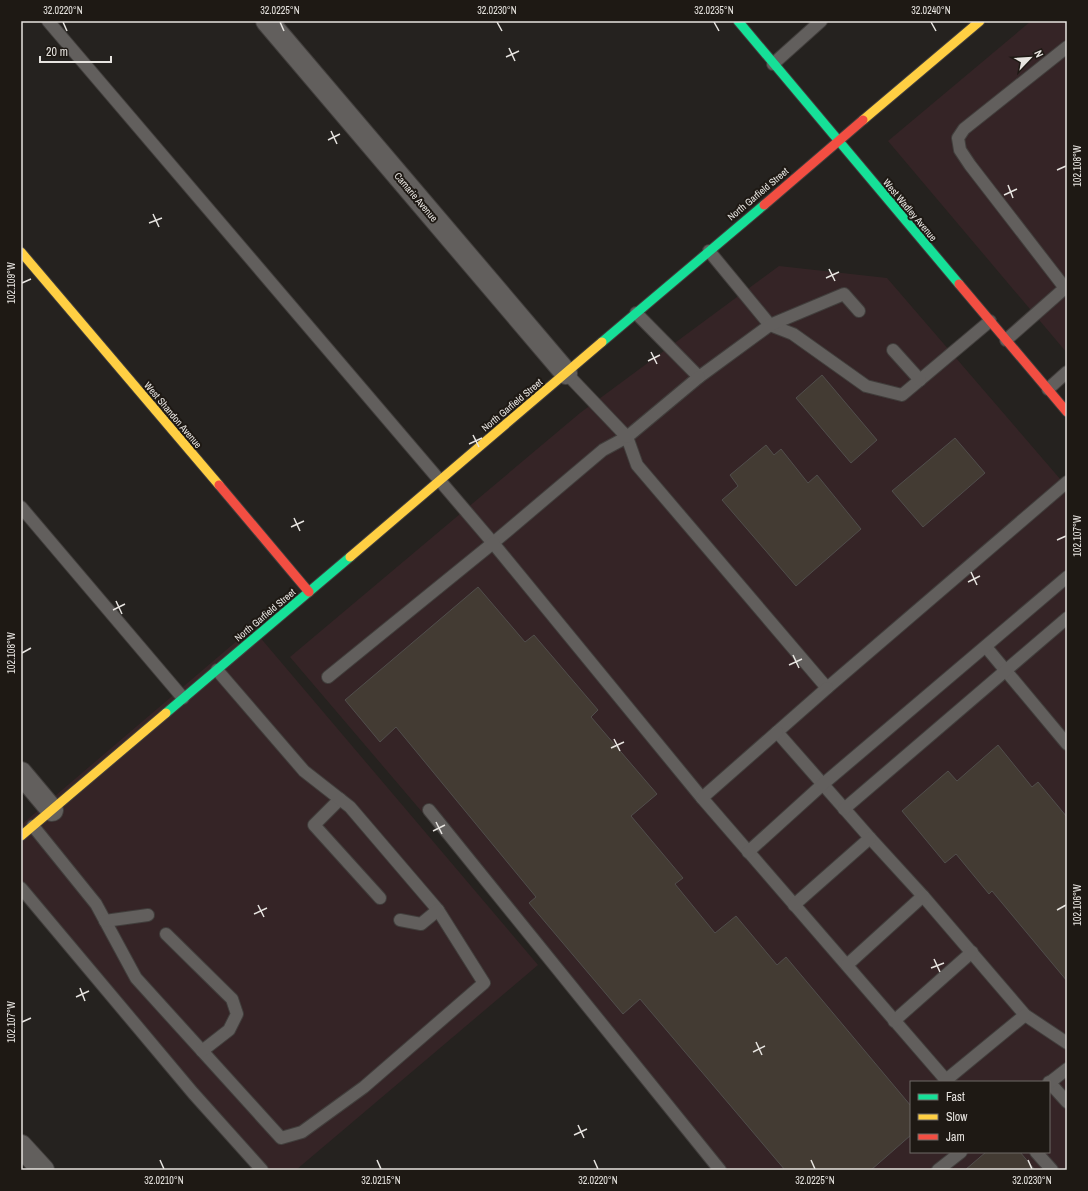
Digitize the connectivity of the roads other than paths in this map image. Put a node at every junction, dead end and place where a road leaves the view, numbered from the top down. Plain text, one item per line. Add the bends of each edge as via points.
1 (48, 21) edge
2 (267, 21) edge
3 (738, 21) edge
4 (821, 21) edge
5 (976, 22) edge
6 (1067, 47) edge
7 (774, 64) junction
8 (838, 141) junction
9 (709, 251) junction
10 (21, 252) edge
11 (1066, 287) edge
12 (860, 311) dead end
13 (636, 313) junction
14 (990, 321) junction
15 (770, 325) junction
16 (1006, 340) junction
17 (893, 350) dead end
18 (1067, 372) edge
19 (566, 373) junction
20 (699, 377) junction
21 (920, 380) junction
22 (1048, 389) junction
23 (1067, 412) edge
24 (626, 437) junction
25 (439, 481) junction
26 (1067, 482) edge
27 (21, 507) edge
28 (493, 543) junction
29 (1067, 578) edge
30 (308, 592) junction
31 (1067, 618) edge
32 (986, 647) junction
33 (217, 670) junction
34 (1006, 671) junction
35 (328, 677) dead end
36 (827, 688) junction
37 (183, 698) junction
38 (777, 732) junction
39 (1067, 744) edge
40 (21, 773) edge
41 (822, 785) junction
42 (702, 798) junction
43 (340, 799) junction
44 (844, 809) junction
45 (52, 810) junction
46 (429, 810) dead end
47 (33, 826) junction
48 (21, 836) edge
49 (870, 838) junction
50 (748, 852) junction
51 (21, 888) edge
52 (923, 896) junction
53 (380, 898) dead end
54 (794, 905) junction
55 (438, 910) junction
56 (148, 915) dead end
57 (400, 920) dead end
58 (106, 921) junction
59 (166, 934) dead end
60 (972, 952) junction
61 (847, 966) junction
62 (1025, 1015) junction
63 (894, 1021) junction
64 (1067, 1043) edge
65 (202, 1051) junction
66 (1067, 1069) edge
67 (1050, 1081) edge
68 (1050, 1083) edge
69 (1067, 1102) edge
70 (21, 1146) edge
71 (960, 1153) edge
72 (1037, 1153) edge
73 (43, 1170) edge
74 (262, 1170) edge
75 (720, 1170) edge
76 (938, 1170) edge
77 (1052, 1170) edge

1 - 25 lane
2 - 19 street, Camarie Avenue
3 - 7 main road, West Wadley Avenue
4 - 7 lane
5 - 8 main road, North Garfield Street
6 - 11 lane via 964,129 958,138 960,150 970,165
7 - 8 main road, West Wadley Avenue
8 - 9 main road, North Garfield Street
8 - 14 main road, West Wadley Avenue
9 - 13 main road, North Garfield Street
9 - 15 lane
10 - 30 main road, West Shandon Avenue
11 - 16 lane
12 - 15 lane via 844,294
13 - 19 main road, North Garfield Street
13 - 20 lane
14 - 16 main road, West Wadley Avenue
14 - 21 lane
15 - 20 lane
15 - 21 lane via 793,334 866,386 902,395
16 - 22 main road, West Wadley Avenue
17 - 21 lane
18 - 22 lane
19 - 24 lane
19 - 25 main road, North Garfield Street
20 - 24 lane
22 - 23 main road, West Wadley Avenue
24 - 28 lane via 603,450
24 - 36 lane via 637,465
25 - 28 lane
25 - 30 main road, North Garfield Street
26 - 36 lane
27 - 37 lane
28 - 35 lane
28 - 42 lane
29 - 32 lane
30 - 33 main road, North Garfield Street
31 - 34 lane
32 - 34 lane
32 - 41 lane
33 - 37 main road, North Garfield Street
33 - 43 lane via 304,772
34 - 39 lane
34 - 44 lane
36 - 38 lane
37 - 45 main road, North Garfield Street
38 - 41 lane
38 - 42 lane
40 - 45 street
41 - 44 lane
41 - 50 lane
42 - 50 lane
43 - 53 lane via 314,825
43 - 55 lane via 350,806
44 - 49 lane
45 - 47 main road, North Garfield Street
46 - 75 lane
47 - 48 main road, North Garfield Street
47 - 58 lane via 96,904
49 - 52 lane
49 - 54 lane
50 - 54 lane
51 - 74 lane via 193,1094
52 - 60 lane
52 - 61 lane
54 - 61 lane
55 - 57 lane via 421,924
55 - 65 lane via 484,983 364,1087 302,1132 281,1138
56 - 58 lane
58 - 65 lane via 136,978
59 - 65 lane via 232,999 237,1014 229,1030
60 - 62 lane
60 - 63 lane
61 - 63 lane
62 - 63 lane via 946,1080
62 - 64 lane
66 - 67 lane
68 - 69 lane
70 - 73 street
71 - 76 lane
72 - 77 lane

